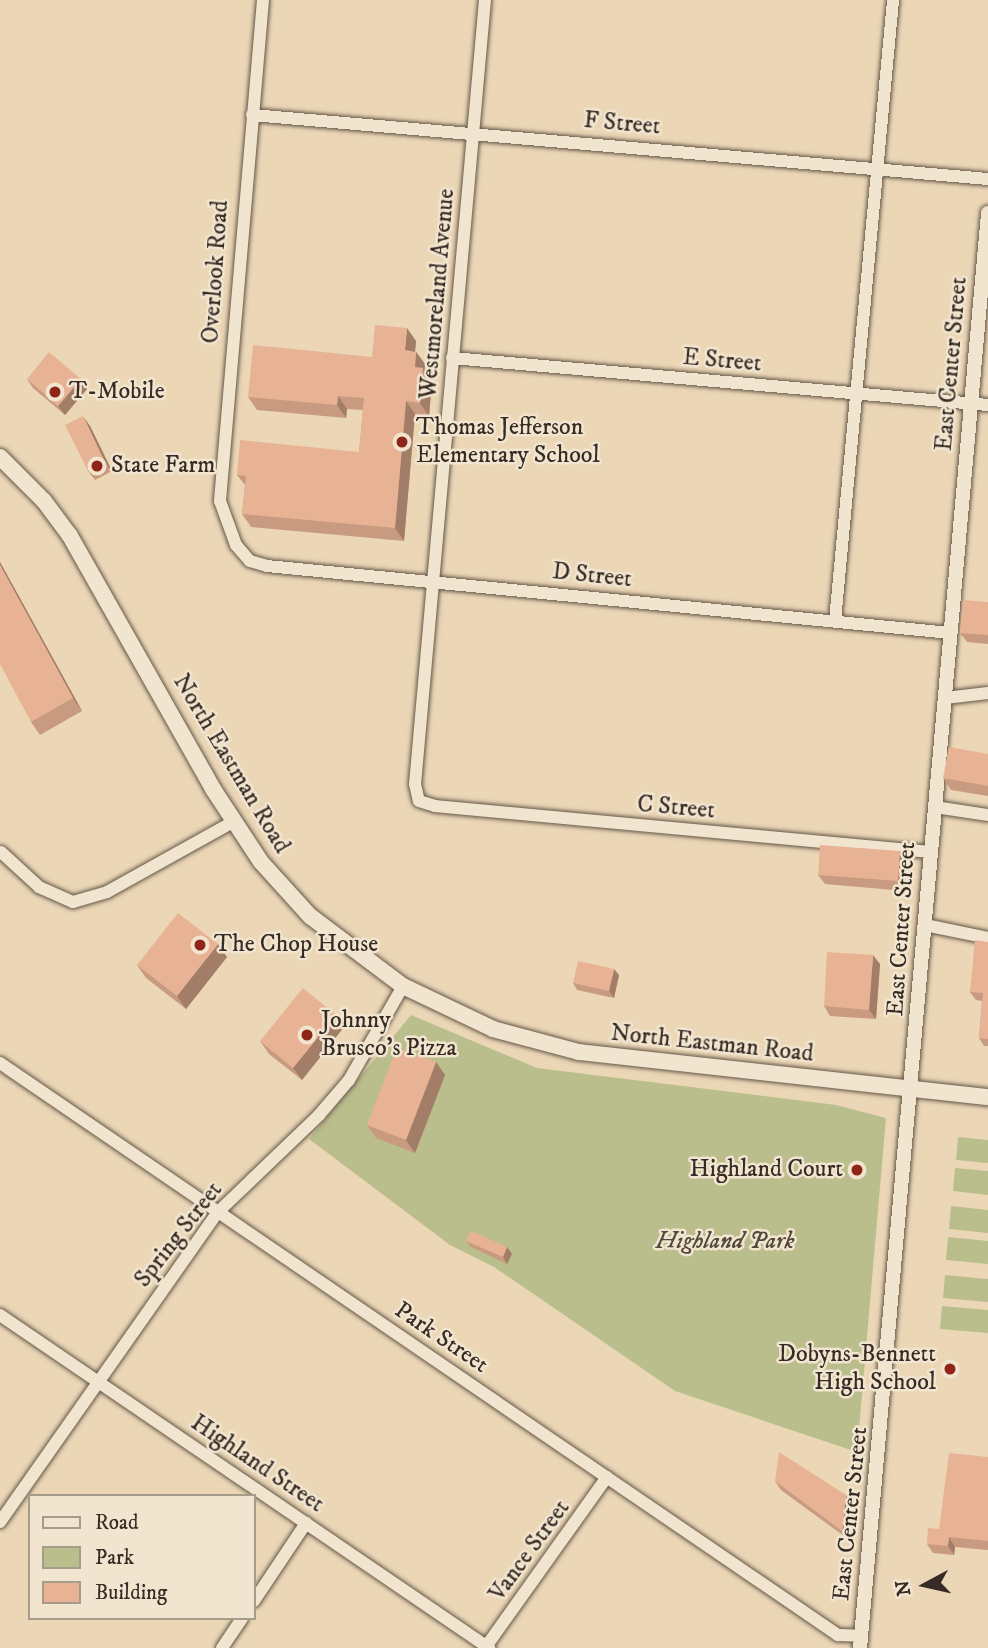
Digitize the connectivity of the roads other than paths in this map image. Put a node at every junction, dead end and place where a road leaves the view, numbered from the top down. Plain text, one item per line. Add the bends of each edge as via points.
1 (263, 0) edge
2 (485, 0) edge
3 (892, 0) edge
4 (252, 115) junction
5 (473, 132) junction
6 (876, 169) junction
7 (988, 179) edge
8 (988, 213) edge
9 (452, 358) junction
10 (857, 394) junction
11 (971, 404) junction
12 (988, 405) edge
13 (0, 457) edge
14 (236, 545) joint
15 (435, 581) junction
16 (835, 621) junction
17 (950, 633) junction
18 (988, 693) edge
19 (945, 698) junction
20 (419, 801) joint
21 (934, 807) junction
22 (988, 816) edge
23 (233, 822) junction
24 (1, 852) edge
25 (930, 852) junction
26 (925, 925) junction
27 (988, 938) edge
28 (403, 986) junction
29 (0, 1063) edge
30 (914, 1089) junction
31 (988, 1097) edge
32 (218, 1212) junction
33 (0, 1314) edge
34 (98, 1380) junction
35 (607, 1477) junction
36 (0, 1522) edge
37 (306, 1523) junction
38 (256, 1598) edge
39 (241, 1620) edge
40 (861, 1642) edge
41 (487, 1647) edge
42 (222, 1648) edge

1 - 4 street, Overlook Road
2 - 5 street, Westmoreland Avenue
3 - 6 street
4 - 5 street, F Street
4 - 14 street, Overlook Road via 220,501
5 - 6 street, F Street
5 - 9 street, Westmoreland Avenue
6 - 7 street, F Street
6 - 10 street
8 - 11 street, East Center Street
9 - 10 street, E Street
9 - 15 street, Westmoreland Avenue
10 - 11 street, E Street
10 - 16 street
11 - 12 street, E Street
11 - 17 street, East Center Street
13 - 23 main road, North Eastman Road via 44,500 70,536
14 - 15 street, D Street via 250,561 267,566
15 - 16 street, D Street
15 - 20 street, Westmoreland Avenue via 415,784
16 - 17 street, D Street
17 - 19 street, East Center Street
18 - 19 street
19 - 21 street, East Center Street
20 - 25 street, C Street
21 - 22 street
21 - 25 street, East Center Street
23 - 24 street via 107,892 73,902 39,887
23 - 28 main road, North Eastman Road via 261,862 310,916
25 - 26 street, East Center Street
26 - 27 street
26 - 30 street, East Center Street
28 - 30 main road, North Eastman Road via 493,1029 579,1052
28 - 32 street, Spring Street via 349,1080
29 - 32 street, Park Street
30 - 31 main road, North Eastman Road
30 - 40 street, East Center Street
32 - 34 street, Spring Street
32 - 35 street, Park Street
33 - 34 street, Highland Street
34 - 36 street, Spring Street
34 - 37 street, Highland Street
35 - 40 street, Park Street via 838,1635
35 - 41 street, Vance Street
37 - 38 street
37 - 41 street, Highland Street
39 - 42 street

